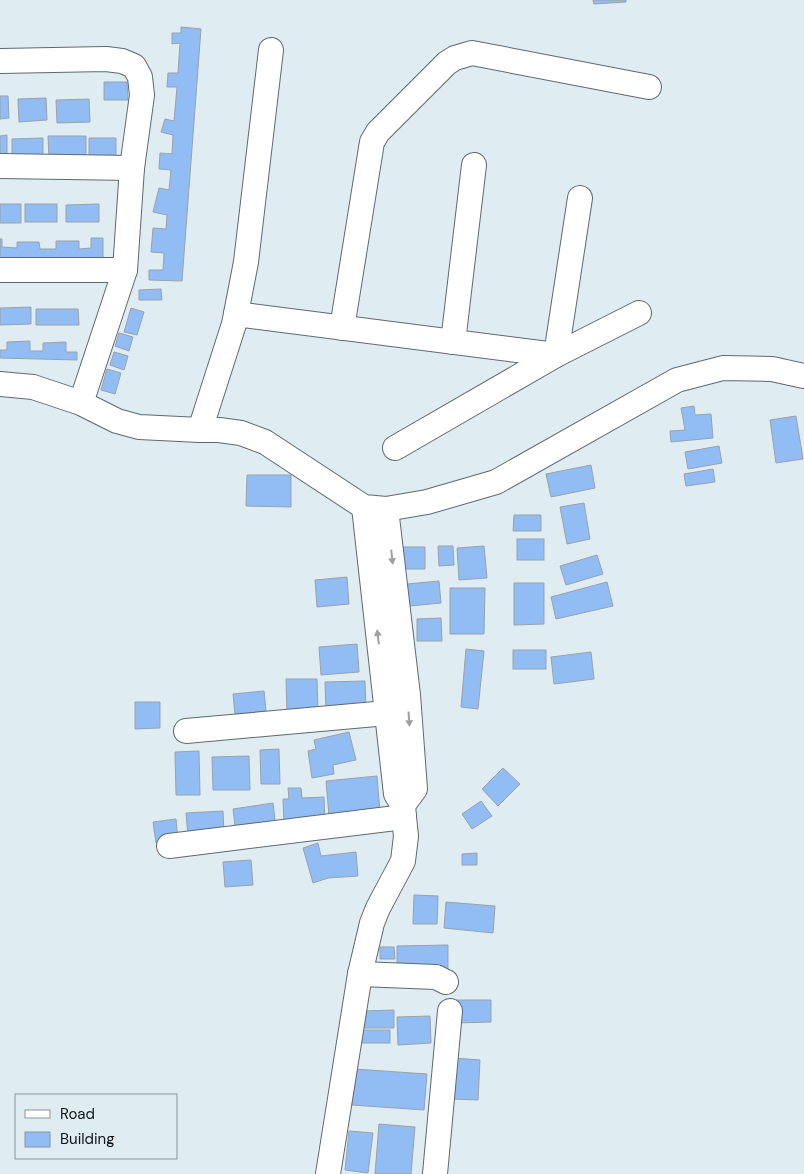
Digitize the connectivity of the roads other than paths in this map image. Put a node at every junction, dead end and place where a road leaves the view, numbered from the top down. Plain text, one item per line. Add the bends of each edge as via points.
1 (271, 50) dead end
2 (0, 61) edge
3 (650, 87) dead end
4 (474, 165) dead end
5 (0, 166) edge
6 (132, 168) junction
7 (580, 198) dead end
8 (0, 270) edge
9 (125, 270) junction
10 (639, 313) dead end
11 (236, 314) junction
12 (342, 328) junction
13 (453, 342) junction
14 (556, 355) junction
15 (804, 376) edge
16 (0, 384) edge
17 (81, 403) junction
18 (200, 430) junction
19 (395, 448) dead end
20 (375, 508) junction
21 (394, 672) junction
22 (387, 713) junction
23 (186, 731) dead end
24 (403, 811) junction
25 (169, 846) dead end
26 (360, 974) junction
27 (446, 982) dead end
28 (450, 1011) dead end
29 (328, 1174) edge
30 (435, 1174) edge

1 - 11 street via 246,262
2 - 6 street via 106,59 134,66 140,77 142,96
3 - 12 street via 472,53 447,63 378,132 372,142
4 - 13 street
5 - 6 street
6 - 9 street
7 - 14 street
8 - 9 street
9 - 17 street
10 - 14 street
11 - 12 street
11 - 18 street
12 - 13 street
13 - 14 street
14 - 19 street
15 - 20 street via 772,370 723,368 678,380 496,482 427,502
16 - 17 street via 33,387
17 - 18 street via 117,421 139,427
18 - 20 street via 241,433 265,442
20 - 21 street
21 - 22 street
21 -> 24 street via 415,789
22 - 23 street
22 - 24 street via 396,794
24 - 25 street
24 - 26 street via 406,836 403,861 375,916
26 - 27 street via 436,977
26 - 29 street
28 - 30 street

